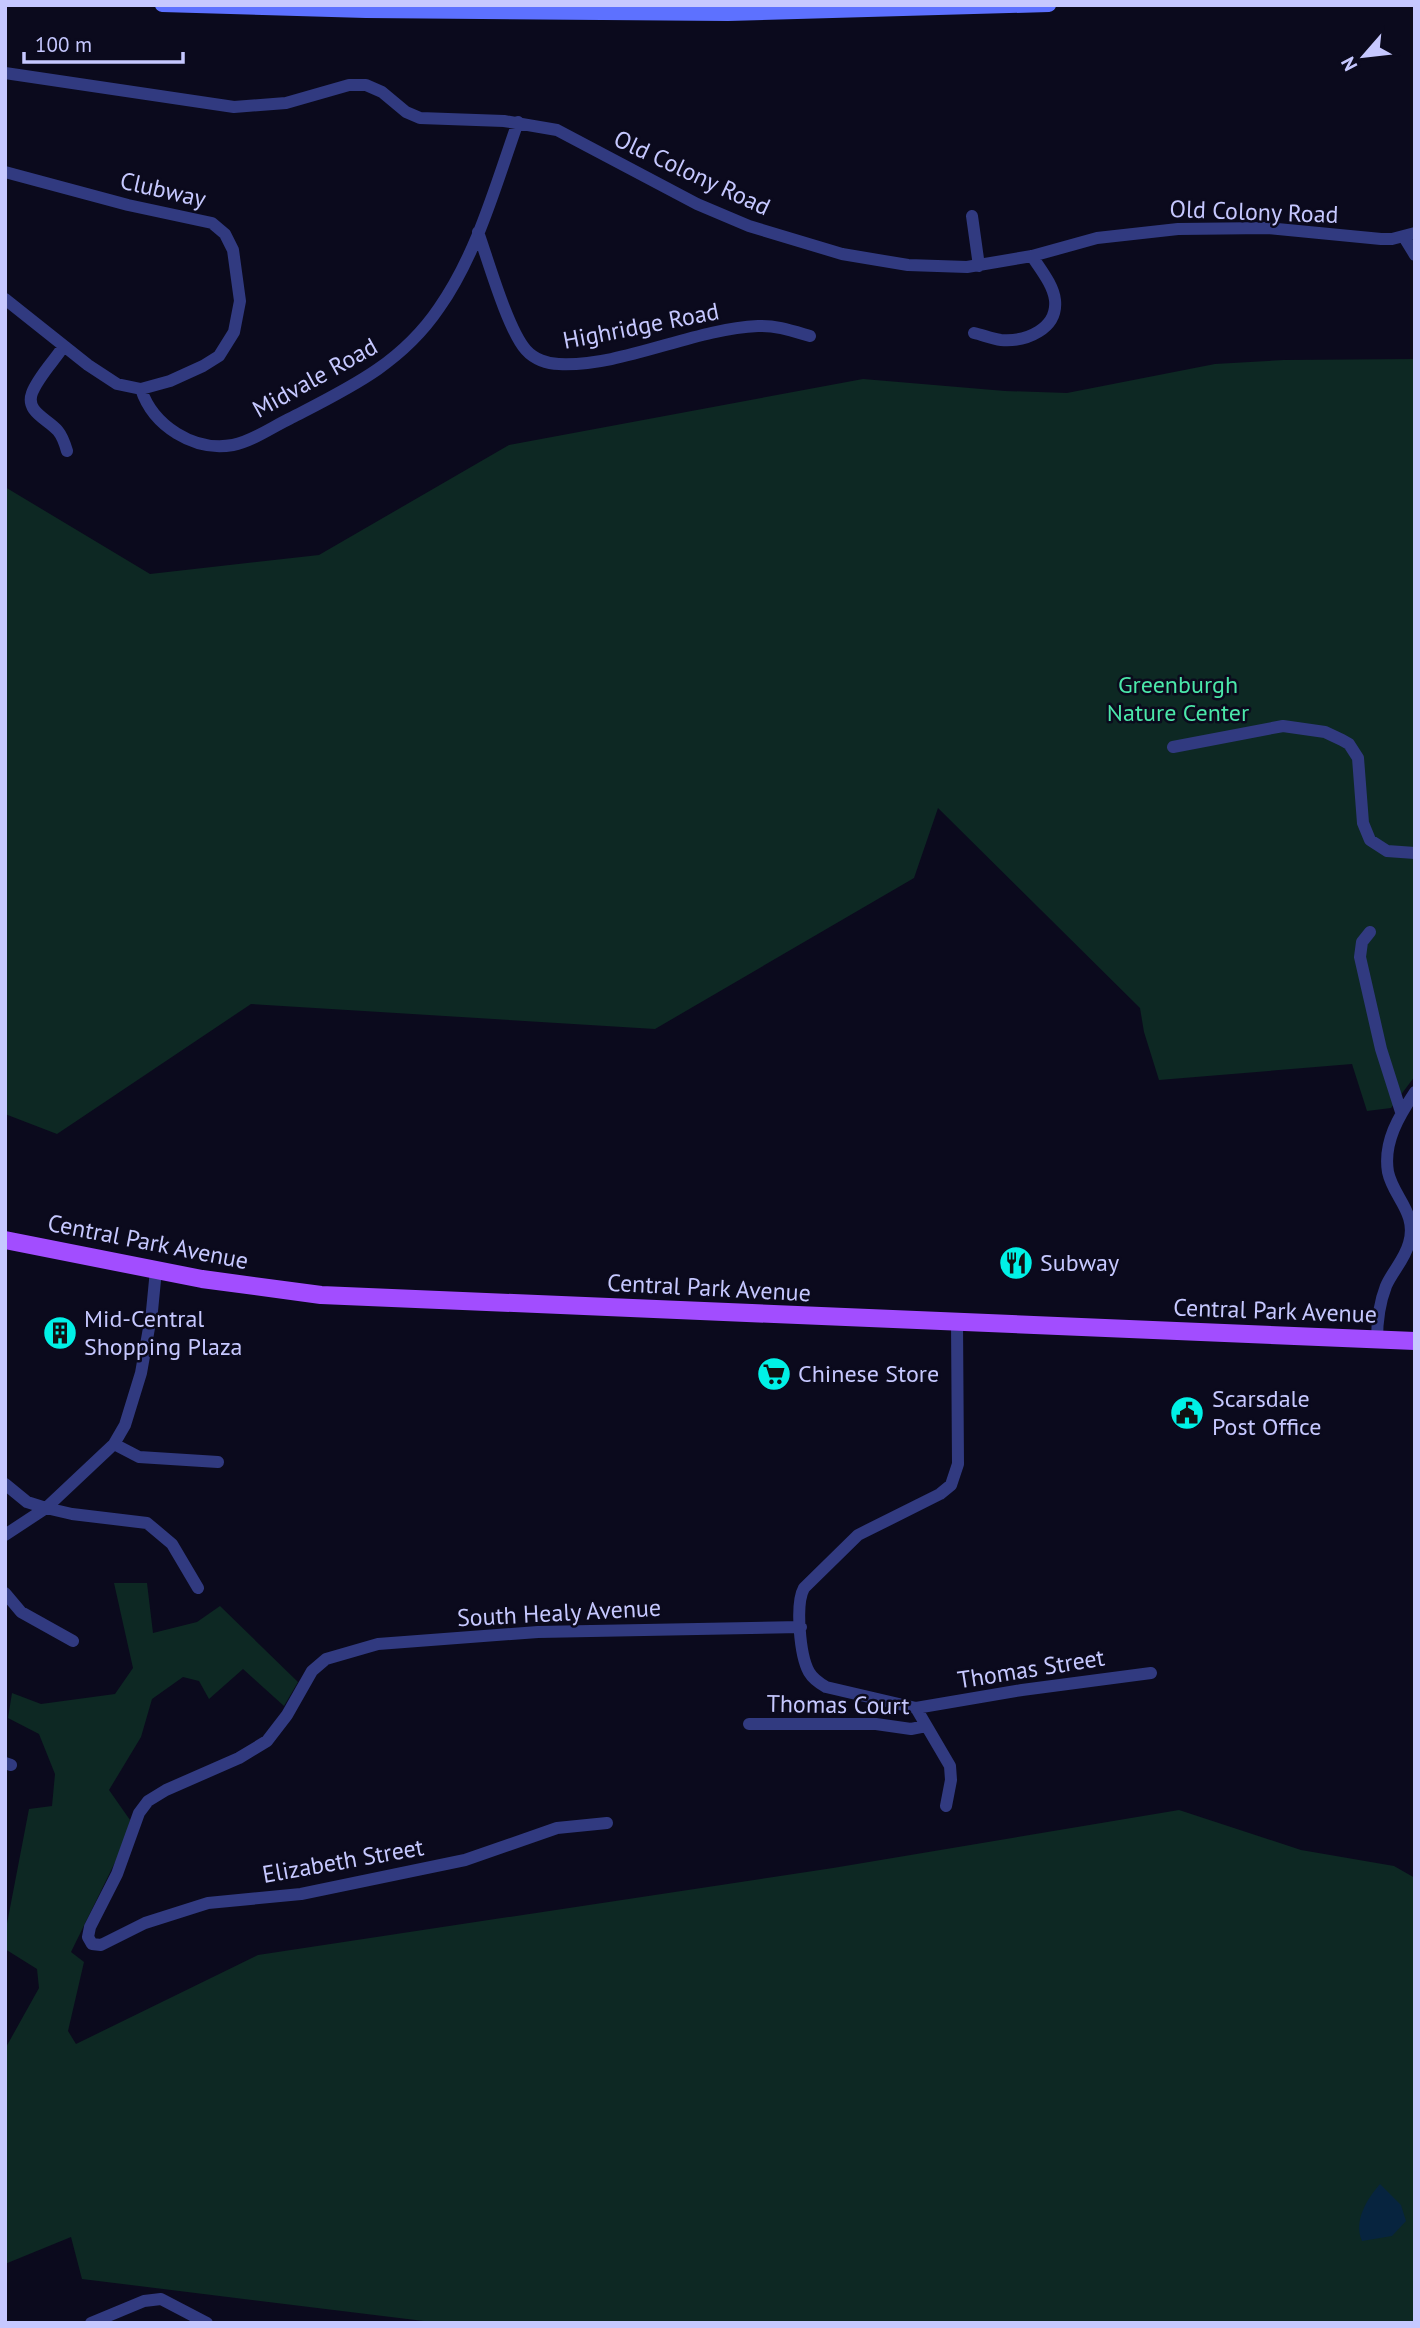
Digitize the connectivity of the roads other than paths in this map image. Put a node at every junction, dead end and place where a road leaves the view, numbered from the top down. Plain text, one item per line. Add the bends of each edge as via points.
1 (162, 5) edge
2 (1049, 5) edge
3 (5, 73) edge
4 (518, 122) junction
5 (5, 172) edge
6 (972, 216) dead end
7 (478, 232) junction
8 (1409, 235) edge
9 (1415, 255) edge
10 (1032, 256) junction
11 (979, 266) junction
12 (5, 299) edge
13 (974, 333) dead end
14 (810, 336) dead end
15 (63, 347) junction
16 (141, 389) junction
17 (66, 451) dead end
18 (1173, 747) dead end
19 (1415, 853) edge
20 (1370, 932) dead end
21 (1415, 1092) edge
22 (1401, 1112) junction
23 (5, 1240) edge
24 (156, 1270) junction
25 (957, 1323) junction
26 (1377, 1339) junction
27 (1415, 1341) edge
28 (114, 1444) junction
29 (218, 1462) dead end
30 (5, 1484) edge
31 (46, 1508) junction
32 (5, 1535) edge
33 (198, 1588) dead end
34 (5, 1593) edge
35 (800, 1627) junction
36 (73, 1641) dead end
37 (1151, 1673) dead end
38 (916, 1708) junction
39 (749, 1724) dead end
40 (926, 1727) junction
41 (946, 1806) dead end
42 (607, 1823) dead end
43 (89, 1942) joint
44 (91, 2323) edge
45 (207, 2323) edge

1 - 2 street via 728,14
3 - 4 street, Old Colony Road via 234,107 286,103 349,85 366,85 420,118
4 - 7 street, Midvale Road
4 - 11 street, Old Colony Road via 557,130 697,204 776,235 877,260 932,267
5 - 16 street, Clubway via 203,220 219,228 230,241 240,300 229,340 211,361
6 - 11 street
7 - 14 street, Highridge Road via 517,337 528,353 549,363 595,361 756,326
7 - 16 street, Midvale Road via 447,296 398,355 357,384 248,440 223,446 190,442 151,410
8 - 9 street
8 - 10 street, Old Colony Road via 1371,239 1268,228 1178,229 1097,238
10 - 11 street, Old Colony Road
10 - 13 street via 1055,298 1055,312 1048,325 1037,333 1003,340
12 - 15 street
15 - 16 street via 117,384
15 - 17 street via 31,398 35,412 56,429
18 - 19 street via 1283,726 1325,732 1349,744 1358,758 1363,823 1370,840 1387,851
20 - 22 street via 1362,942 1360,957
21 - 22 street
22 - 26 street via 1388,1144 1388,1174 1412,1227 1409,1245 1377,1313
23 - 24 main road, Central Park Avenue
24 - 25 main road, Central Park Avenue via 331,1296
24 - 28 street via 141,1373 125,1425
25 - 26 main road, Central Park Avenue
25 - 35 street via 958,1455 951,1485 852,1540 804,1588
26 - 27 main road, Central Park Avenue
28 - 29 street via 139,1457
28 - 31 street
30 - 31 street via 27,1502
31 - 32 street
31 - 33 street via 147,1523 172,1544
34 - 36 street via 21,1612
35 - 38 street, Thomas Street via 806,1663 820,1684
35 - 43 street, South Healy Avenue via 538,1632 388,1643 326,1659 312,1671 267,1741 148,1801 90,1927
37 - 38 street, Thomas Street
38 - 40 street
39 - 40 street, Thomas Court
40 - 41 street via 950,1766
42 - 43 street, Elizabeth Street via 556,1828 465,1860 301,1894 208,1903 145,1923 100,1945
44 - 45 street via 144,2301 161,2299

